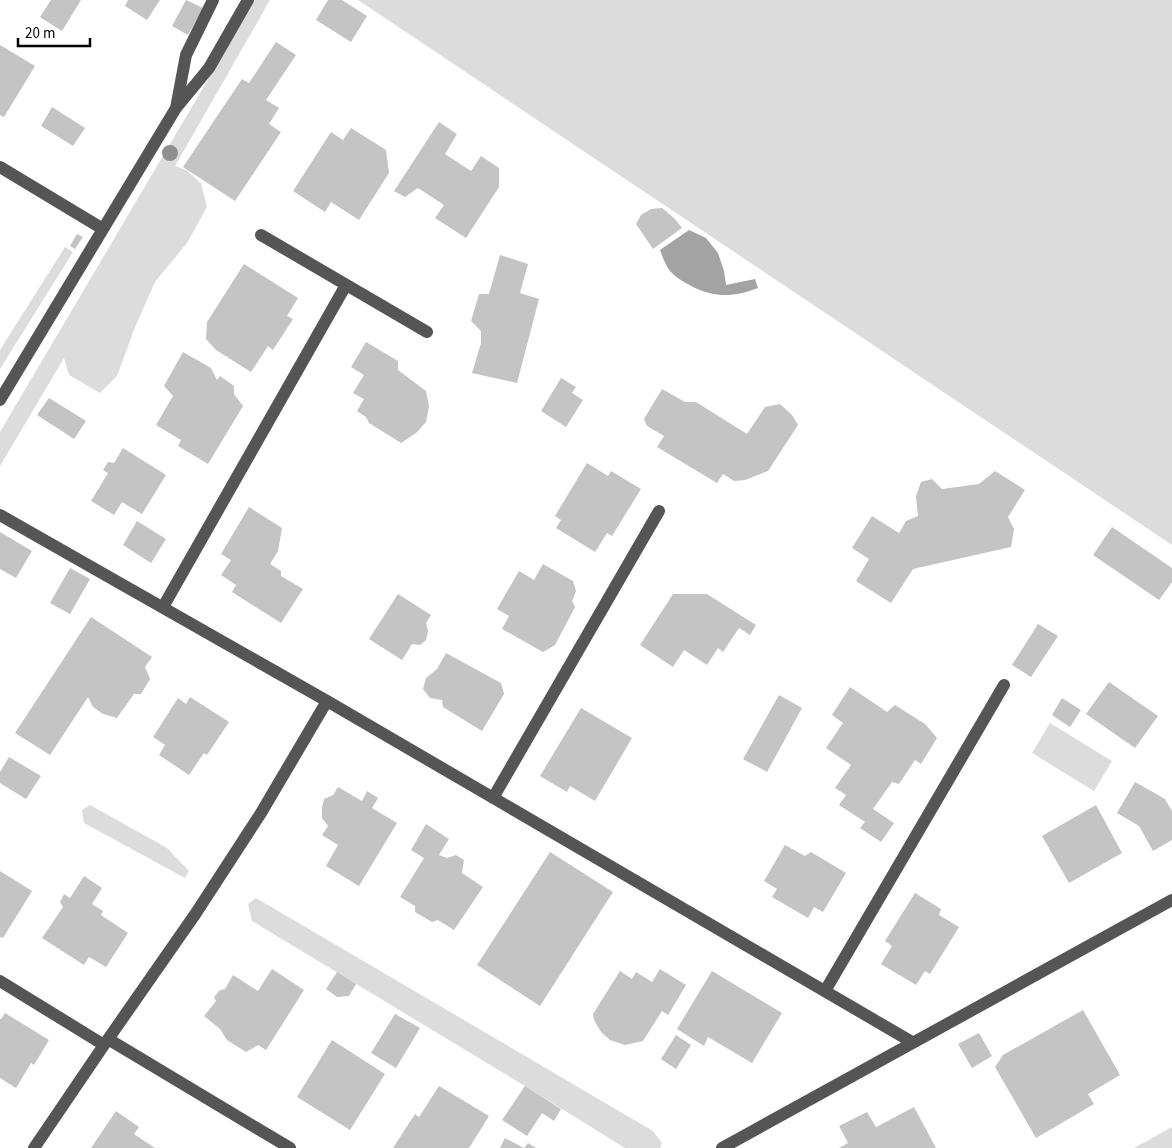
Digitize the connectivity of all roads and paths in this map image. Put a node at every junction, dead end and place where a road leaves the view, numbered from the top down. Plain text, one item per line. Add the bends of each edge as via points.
1 (213, 0) edge
2 (248, 0) edge
3 (176, 108) junction
4 (0, 167) edge
5 (103, 229) junction
6 (261, 235) dead end
7 (346, 285) junction
8 (427, 332) dead end
9 (0, 400) edge
10 (659, 511) dead end
11 (0, 515) edge
12 (163, 607) junction
13 (1004, 685) dead end
14 (327, 701) junction
15 (494, 798) junction
16 (1172, 900) edge
17 (0, 981) edge
18 (825, 991) junction
19 (106, 1042) junction
20 (912, 1042) junction
21 (34, 1148) edge
22 (290, 1148) edge
23 (722, 1148) edge

1 - 3 street via 186,54
2 - 3 street via 209,68
3 - 5 street
4 - 5 street
5 - 9 street
6 - 7 street
7 - 8 street
7 - 12 street
10 - 15 street
11 - 12 street
12 - 14 street
13 - 18 street
14 - 15 street
14 - 19 street via 196,914
15 - 18 street
16 - 20 street
17 - 19 street
18 - 20 street
19 - 21 street
19 - 22 street
20 - 23 street

